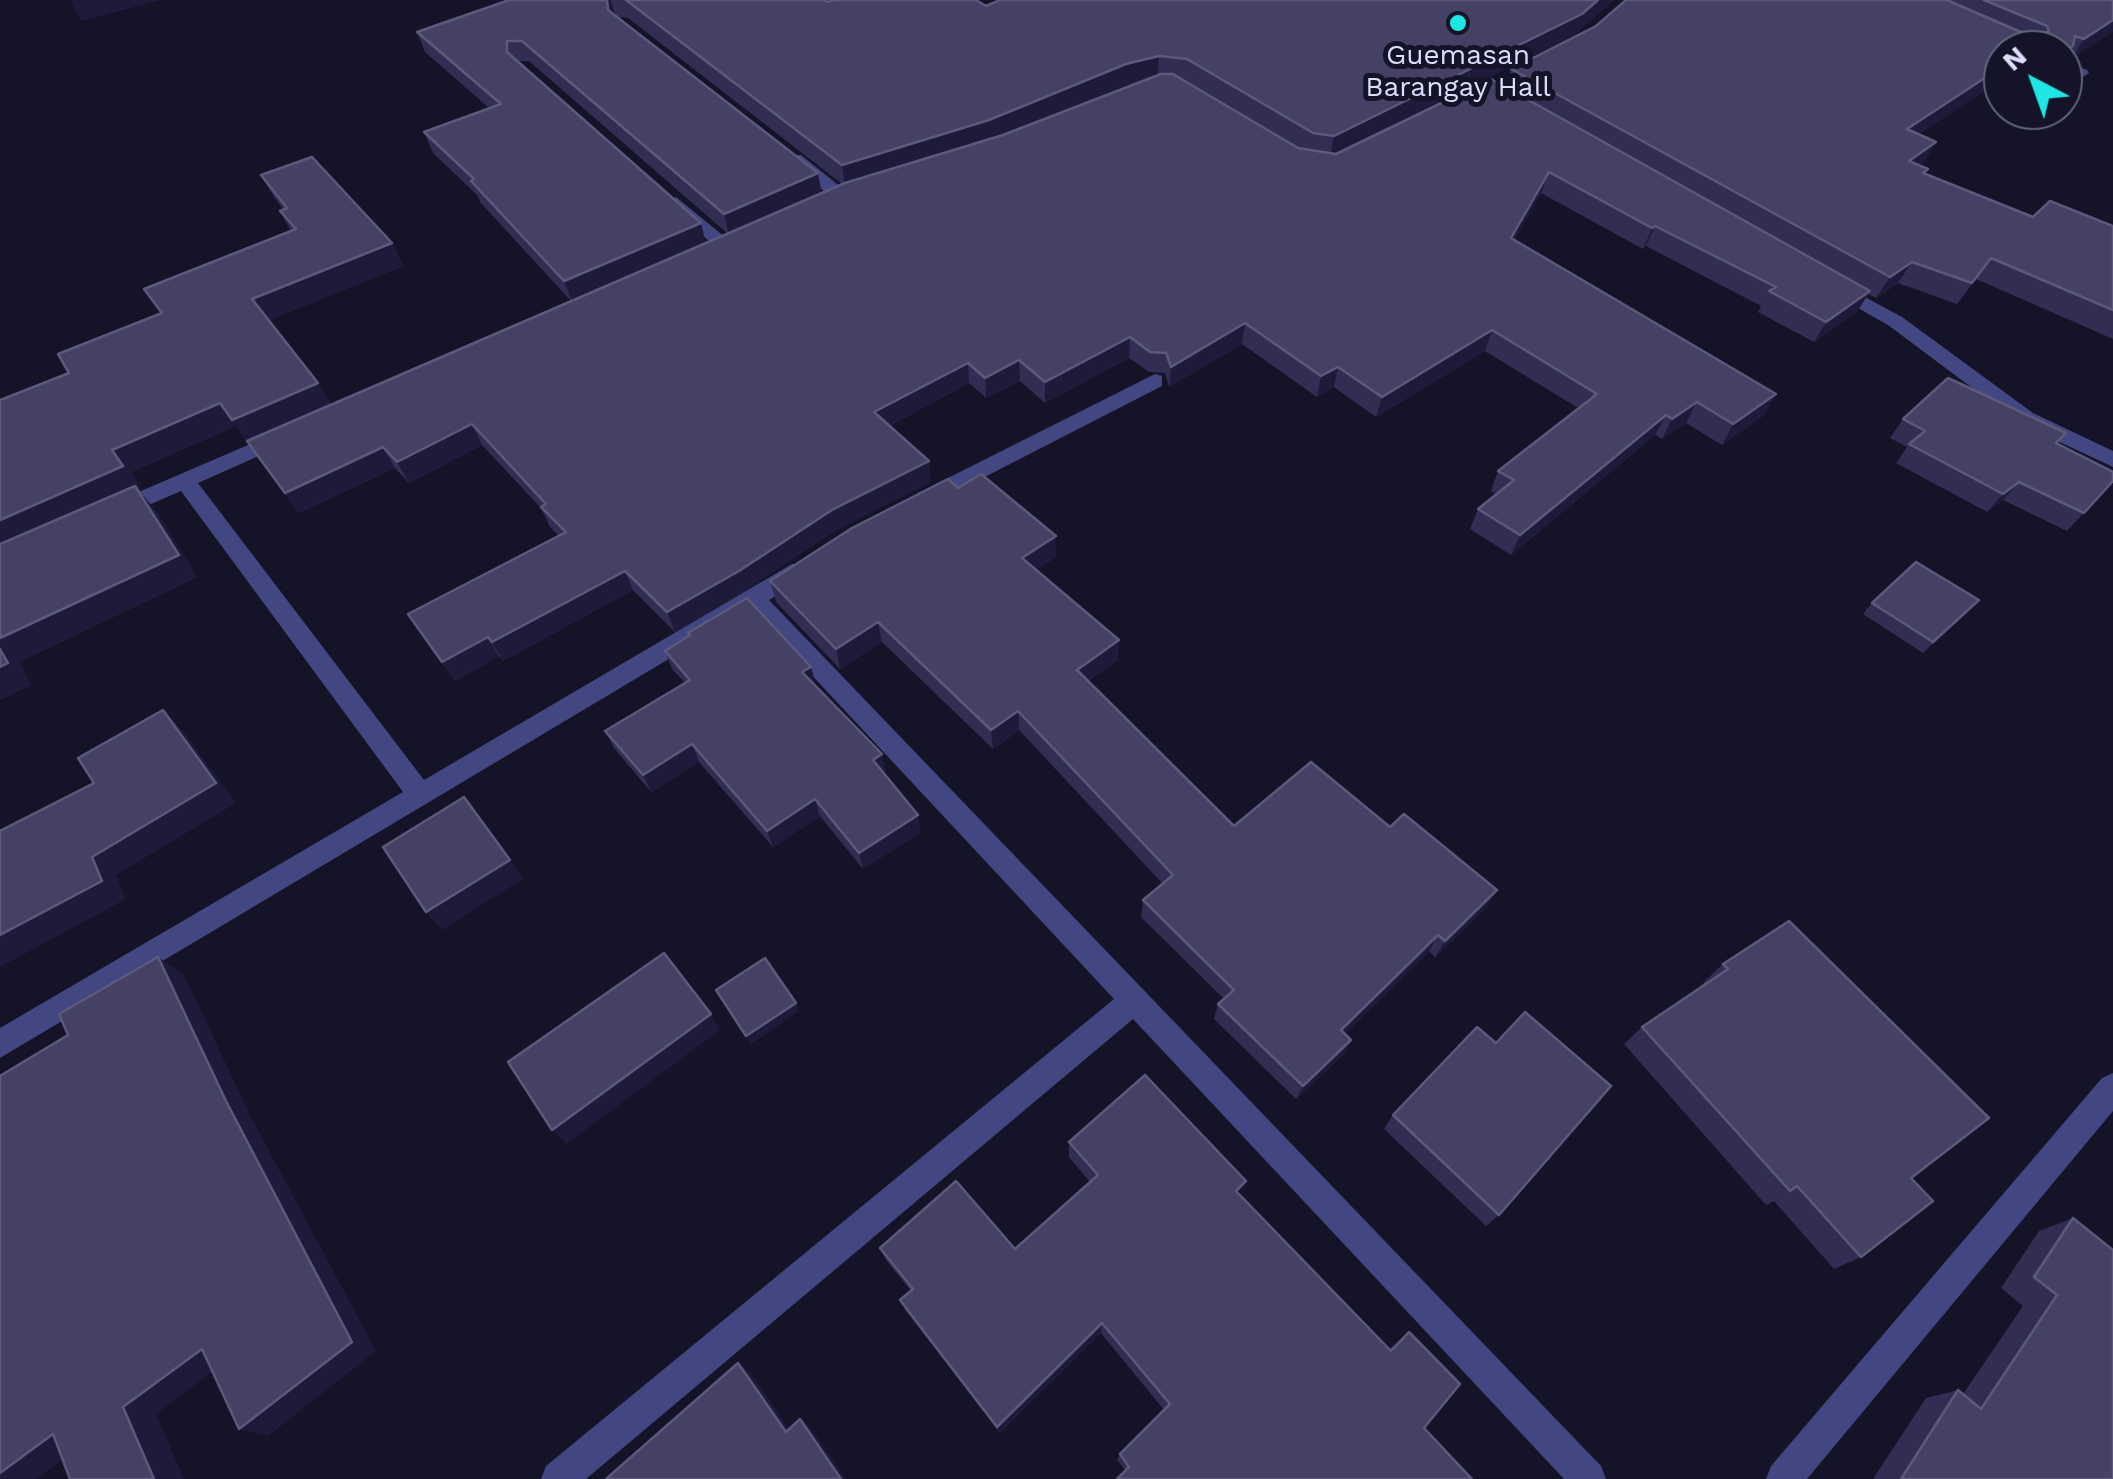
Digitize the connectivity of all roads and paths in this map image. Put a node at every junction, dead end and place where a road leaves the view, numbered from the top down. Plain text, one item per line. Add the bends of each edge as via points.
1 (778, 147) edge
2 (667, 194) edge
3 (841, 196) edge
4 (725, 246) edge
5 (1810, 273) edge
6 (1155, 381) edge
7 (292, 433) edge
8 (2113, 460) edge
9 (184, 480) junction
10 (912, 506) edge
11 (100, 518) edge
12 (816, 559) edge
13 (755, 600) junction
14 (420, 795) junction
15 (1134, 1000) junction
16 (0, 1044) edge
17 (2113, 1088) edge
18 (560, 1479) edge
19 (1588, 1479) edge
20 (1784, 1479) edge

1 - 3 street
2 - 4 street
5 - 8 street via 1894,321 2026,418
6 - 10 street
7 - 9 street
9 - 11 street
9 - 14 street
12 - 13 street
13 - 14 street
13 - 15 street
14 - 16 street
15 - 18 street
15 - 19 street
17 - 20 street

